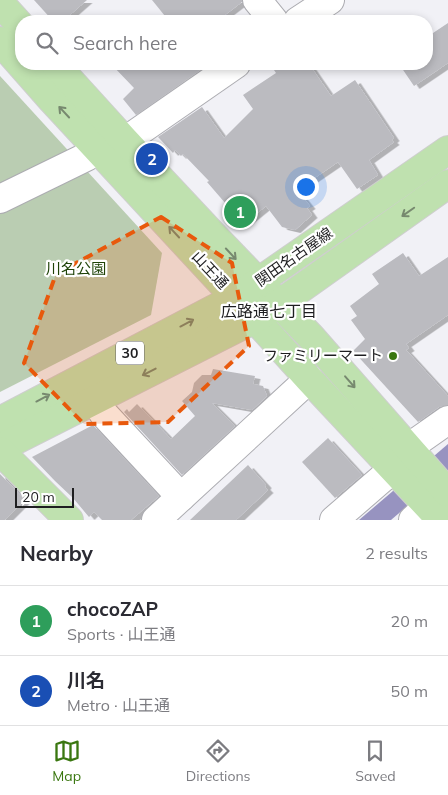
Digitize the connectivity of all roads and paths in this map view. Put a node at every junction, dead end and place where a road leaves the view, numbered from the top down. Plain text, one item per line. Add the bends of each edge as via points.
1 (257, 0) edge
2 (330, 0) edge
3 (0, 3) edge
4 (269, 15) edge
5 (307, 15) edge
6 (15, 19) edge
7 (0, 41) edge
8 (15, 58) edge
9 (26, 70) edge
10 (60, 70) edge
11 (227, 70) edge
12 (125, 141) junction
13 (98, 149) junction
14 (448, 150) edge
15 (448, 184) edge
16 (0, 200) edge
17 (257, 282) junction
18 (236, 298) junction
19 (279, 304) junction
20 (255, 319) junction
21 (308, 379) junction
22 (96, 400) junction
23 (448, 420) edge
24 (0, 421) edge
25 (0, 450) edge
26 (403, 460) junction
27 (181, 497) junction
28 (437, 501) edge
29 (69, 520) edge
30 (156, 520) edge
31 (334, 520) edge

1 - 4 street
2 - 5 street
3 - 6 main road
8 -> 7 main road, 山王通
13 -> 9 main road, 山王通
10 - 12 main road, 山王通
11 - 12 street
12 -> 17 main road, 山王通
13 - 16 street
18 -> 13 main road, 山王通
14 - 17 main road, 関田名古屋線 / 30
15 -> 19 main road, 関田名古屋線 / 30
17 - 18 main road, 関田名古屋線 / 30
17 - 19 main road, 山王通
18 - 20 main road, 山王通
24 -> 18 main road, 関田名古屋線 / 30
19 - 20 main road, 関田名古屋線 / 30
19 -> 26 main road, 山王通 via 311,337
20 - 21 main road, 山王通
20 -> 22 main road, 関田名古屋線 / 30
21 - 26 main road, 山王通
21 - 27 street
22 - 25 main road, 関田名古屋線 / 30
22 - 27 street via 103,413
23 - 26 street
25 - 29 main road
26 - 28 main road, 山王通
26 - 31 street
27 - 30 street

